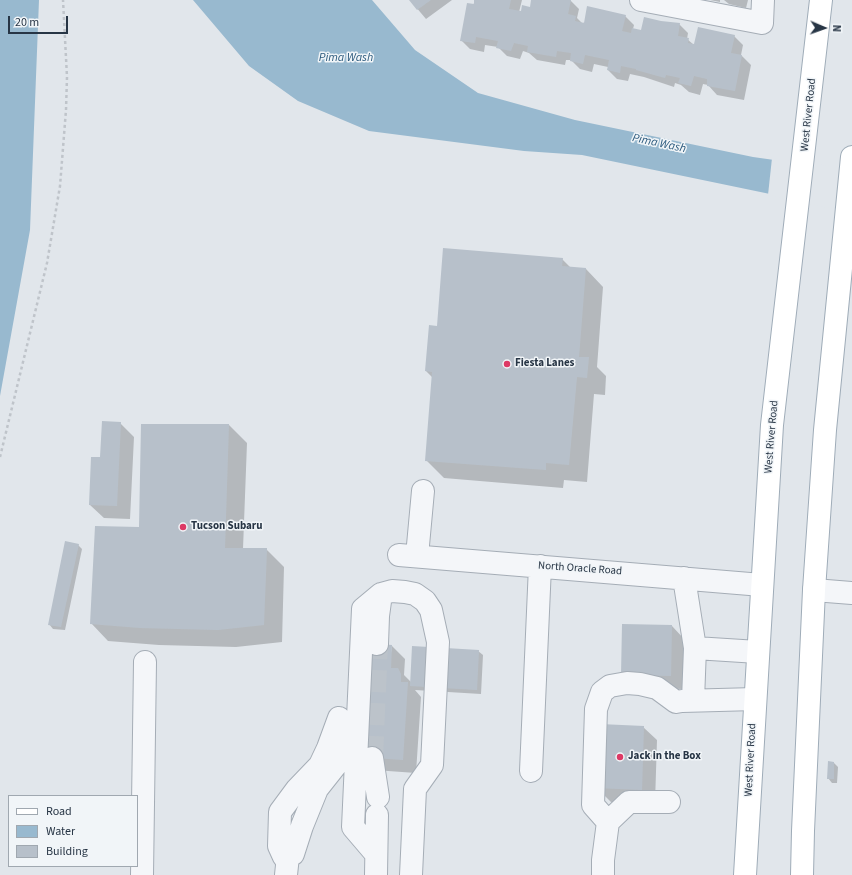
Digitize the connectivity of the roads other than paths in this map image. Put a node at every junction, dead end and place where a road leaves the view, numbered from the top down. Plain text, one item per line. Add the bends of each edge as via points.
1 (641, 0) edge
2 (763, 0) edge
3 (821, 0) edge
4 (852, 157) edge
5 (423, 491) dead end
6 (540, 566) junction
7 (684, 578) junction
8 (762, 585) junction
9 (814, 590) junction
10 (852, 593) edge
11 (381, 594) junction
12 (377, 644) tunnel mouth
13 (695, 648) junction
14 (758, 652) junction
15 (145, 662) dead end
16 (755, 699) junction
17 (684, 701) junction
18 (372, 758) tunnel mouth
19 (531, 771) dead end
20 (670, 802) dead end
21 (608, 822) junction
22 (376, 854) junction
23 (287, 866) edge
24 (142, 875) edge
25 (376, 875) edge
26 (411, 875) edge
27 (603, 875) edge
28 (745, 875) edge
29 (802, 875) edge

1 - 2 lane via 762,23
3 - 8 main road, West River Road via 772,425
4 - 9 main road via 825,430
5 - 6 lane, North Oracle Road via 408,555
6 - 7 lane, North Oracle Road
6 - 19 lane
7 - 8 lane, North Oracle Road
7 - 13 lane
8 - 14 main road, West River Road
9 - 10 lane
9 - 29 main road
11 - 12 lane
11 - 22 lane via 363,609 353,827
11 - 26 lane via 392,591 406,592 415,594 425,602 431,610 438,642 432,765 415,789
13 - 14 lane
13 - 17 lane
14 - 16 main road, West River Road
15 - 24 lane
16 - 17 lane
16 - 28 main road, West River Road
17 - 21 lane via 657,688 640,684 610,686 602,692 596,709 593,805
18 - 22 lane via 377,806
20 - 21 lane via 629,802
21 - 27 lane
22 - 25 lane
23 - 23 lane via 317,789 336,765 342,741 339,718 320,765 280,812 278,846

